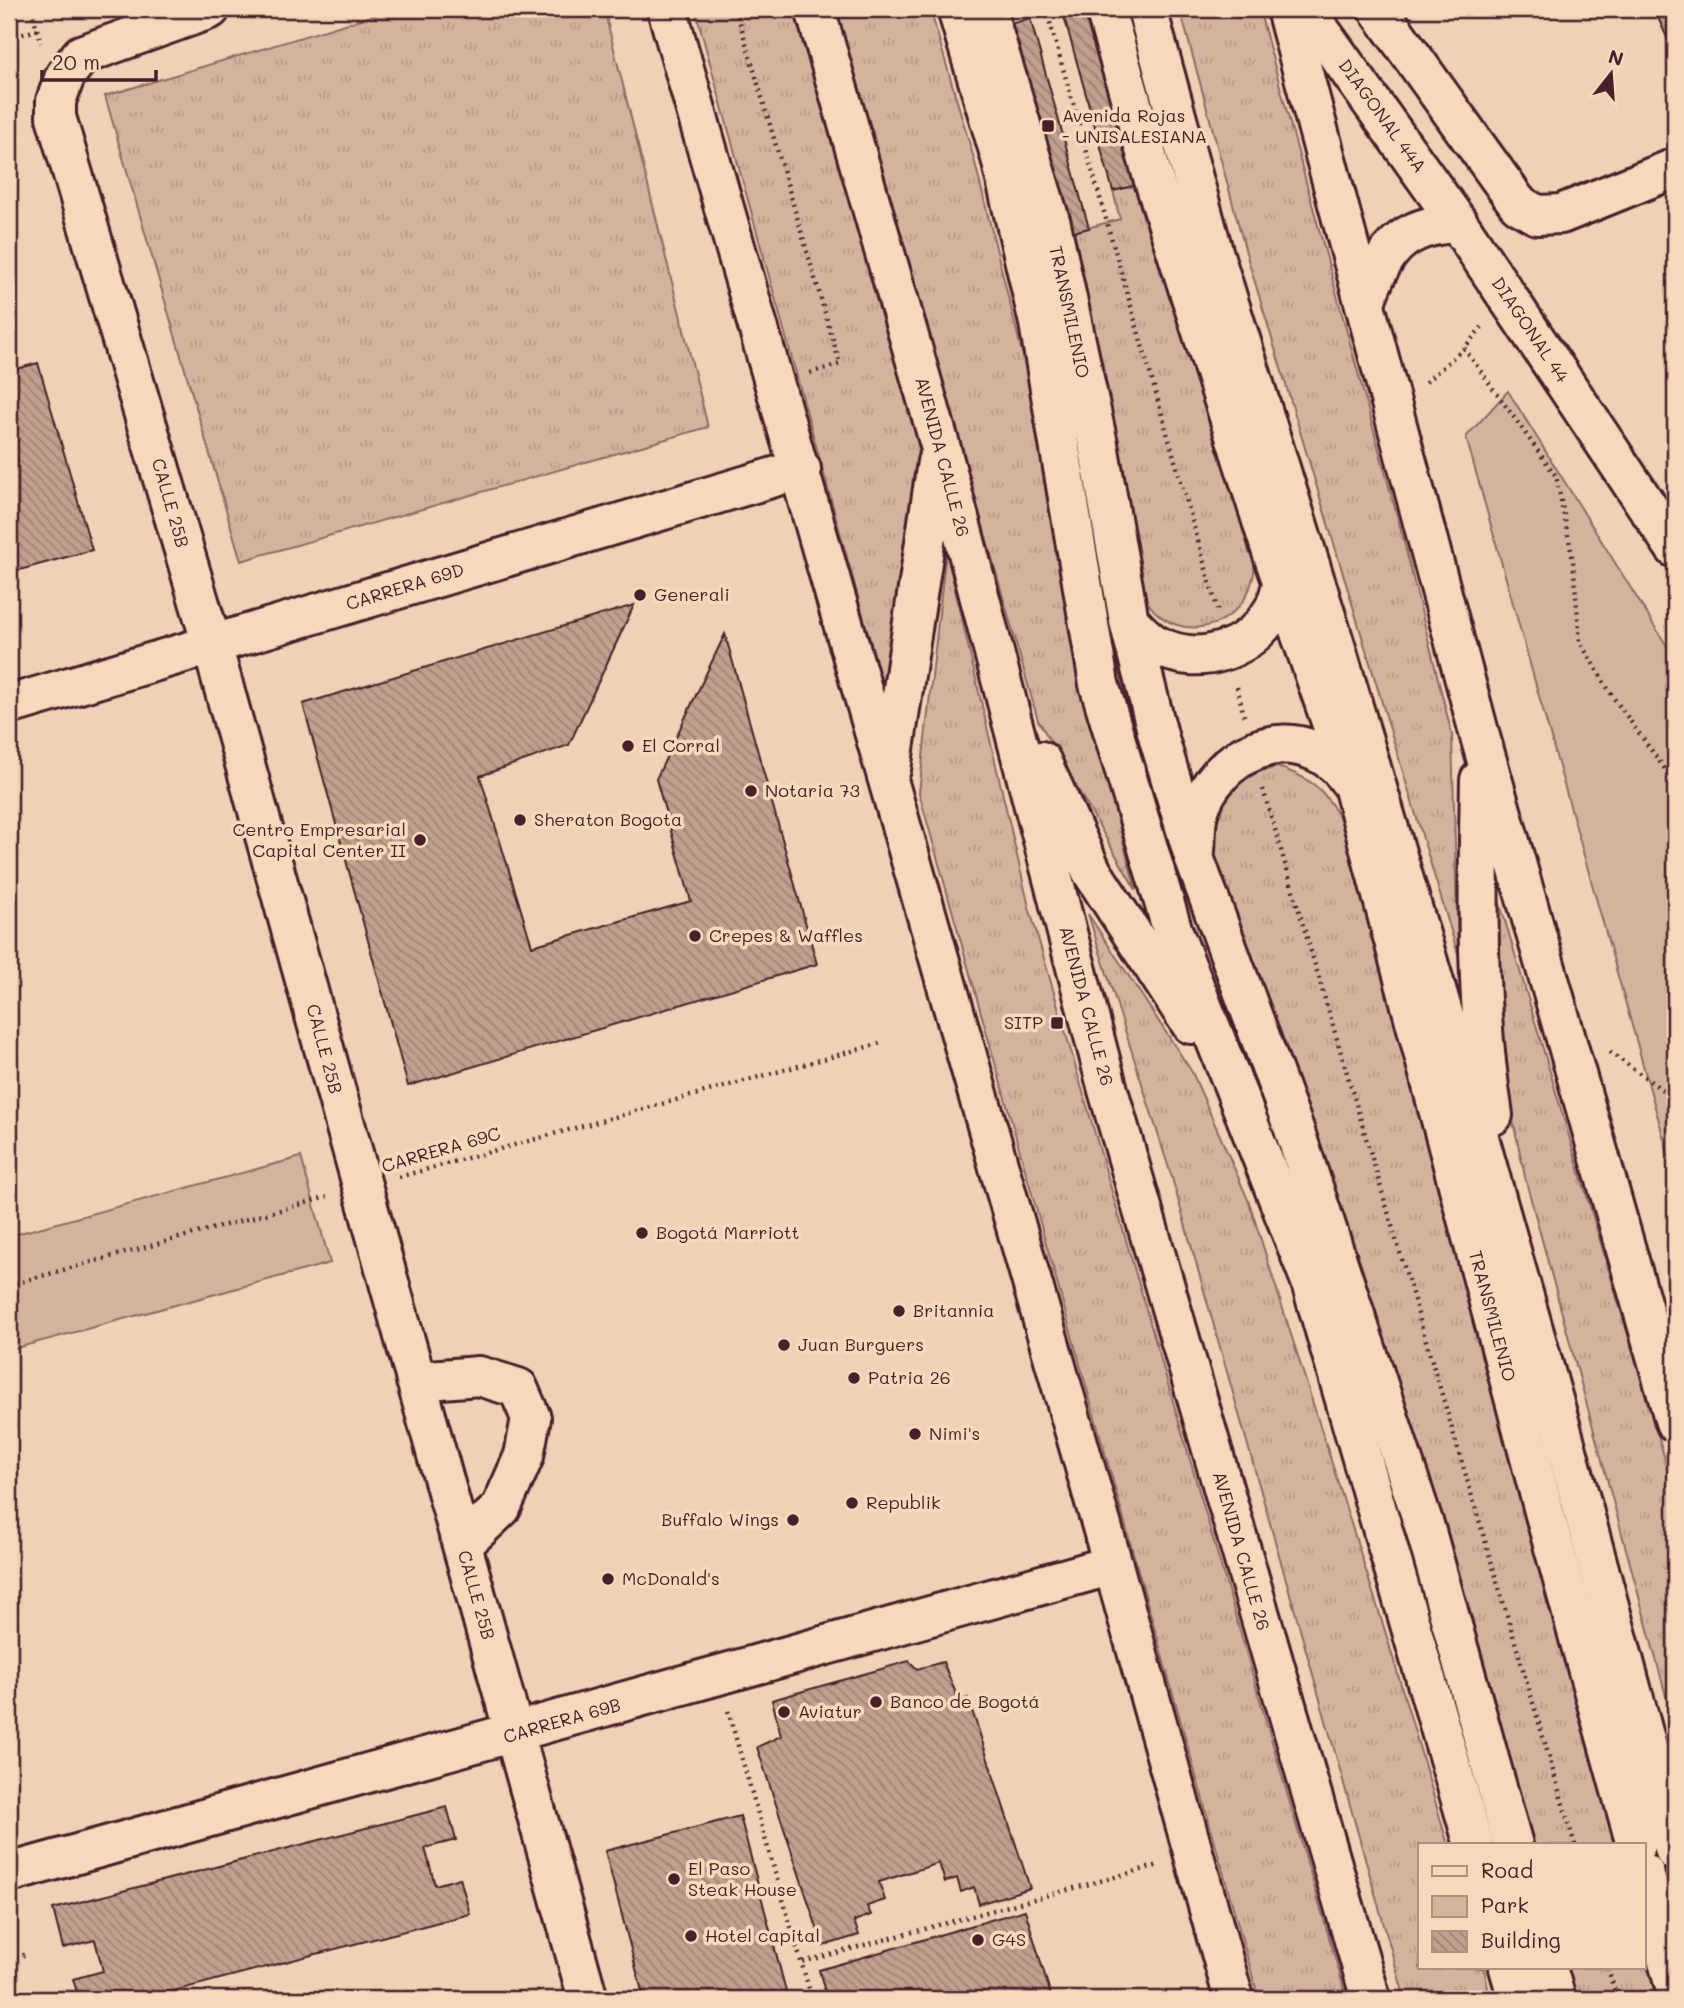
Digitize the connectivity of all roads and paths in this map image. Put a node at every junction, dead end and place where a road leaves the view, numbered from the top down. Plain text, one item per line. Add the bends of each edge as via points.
1 (210, 9) edge
2 (667, 9) edge
3 (736, 9) edge
4 (815, 9) edge
5 (957, 9) edge
6 (986, 9) edge
7 (1046, 9) edge
8 (1105, 9) edge
9 (1147, 9) edge
10 (1286, 9) edge
11 (1305, 9) edge
12 (1378, 9) edge
13 (37, 30) dead end
14 (9, 38) edge
15 (1670, 177) edge
16 (1507, 187) junction
17 (1458, 223) junction
18 (1507, 295) junction
19 (1365, 302) junction
20 (1464, 348) junction
21 (776, 384) junction
22 (1422, 385) dead end
23 (940, 445) junction
24 (801, 469) junction
25 (1675, 548) edge
26 (1283, 581) junction
27 (1129, 621) junction
28 (212, 645) junction
29 (1229, 650) junction
30 (999, 670) junction
31 (9, 705) edge
32 (1481, 740) junction
33 (1252, 750) junction
34 (889, 781) junction
35 (1675, 783) edge
36 (1353, 785) junction
37 (1195, 860) junction
38 (881, 1043) dead end
39 (1604, 1048) dead end
40 (1675, 1099) edge
41 (1250, 1126) junction
42 (362, 1187) junction
43 (1519, 1279) junction
44 (9, 1285) edge
45 (416, 1381) junction
46 (1675, 1422) edge
47 (462, 1545) junction
48 (1113, 1565) junction
49 (718, 1677) junction
50 (514, 1734) junction
51 (1473, 1843) edge
52 (1512, 1843) edge
53 (1574, 1843) edge
54 (1635, 1843) edge
55 (1675, 1851) edge
56 (1194, 1855) junction
57 (9, 1873) edge
58 (1646, 1880) edge
59 (24, 1955) dead end
60 (9, 1959) edge
61 (803, 1962) junction
62 (1608, 1969) edge
63 (1520, 1982) edge
64 (1675, 1987) edge
65 (588, 1999) edge
66 (812, 1999) edge
67 (1234, 1999) edge
68 (1371, 1999) edge
69 (1556, 1999) edge
70 (1617, 1999) edge

1 - 28 main road, CALLE 25B via 81,55 65,76 56,117
2 - 21 main road
3 - 21 path via 840,364
4 - 23 main road, AVENIDA CALLE 26
5 - 41 main road via 1001,158 1039,323 1100,684 1174,932
6 - 27 main road, TRANSMILENIO via 1051,225 1098,444
7 - 29 path
8 - 26 main road, TRANSMILENIO via 1152,174
9 - 43 main road via 1214,256 1338,655
10 - 19 main road
11 - 17 main road, DIAGONAL 44A
12 - 16 main road
13 - 14 path
15 - 16 main road via 1561,214 1537,215 1518,204
16 - 17 main road
17 - 18 main road, DIAGONAL 44
17 - 19 main road via 1417,230 1399,241 1385,256
18 - 20 path
18 - 25 main road, DIAGONAL 44
19 - 32 main road
20 - 22 path
20 - 35 path via 1556,476 1573,560 1580,642
21 - 24 main road
23 - 30 main road, AVENIDA CALLE 26
23 - 34 main road
24 - 28 main road, CARRERA 69D
24 - 34 main road
26 - 29 main road via 1268,618 1255,634
26 - 36 main road, TRANSMILENIO
27 - 29 main road via 1156,646 1193,656
27 - 37 main road, TRANSMILENIO
28 - 31 main road, CARRERA 69D
28 - 42 main road, CALLE 25B
29 - 33 path
30 - 41 main road via 1092,872 1175,997
30 - 68 main road, AVENIDA CALLE 26 via 1108,1090
32 - 43 main road via 1477,943 1486,1072
32 - 46 main road
33 - 36 main road, TRANSMILENIO via 1280,744 1309,749 1334,763
33 - 37 main road, TRANSMILENIO via 1216,775 1198,814
33 - 53 path
34 - 48 main road
36 - 54 main road, TRANSMILENIO
37 - 52 main road, TRANSMILENIO via 1294,1129 1425,1528
38 - 42 path, CARRERA 69C
39 - 40 path
41 - 51 main road via 1310,1279
42 - 44 path, CARRERA 69C
42 - 45 main road, CALLE 25B
43 - 55 main road
45 - 47 main road, CALLE 25B
45 - 47 main road via 479,1376 518,1388 531,1418 524,1456 501,1508
47 - 50 main road, CALLE 25B
48 - 49 main road, CARRERA 69B
48 - 56 main road
49 - 50 main road, CARRERA 69B
49 - 61 path
50 - 57 main road, CARRERA 69B
50 - 65 main road, CALLE 25B
56 - 61 path
56 - 67 main road
58 - 64 main road
59 - 60 path
61 - 66 path
62 - 70 path
63 - 69 main road

